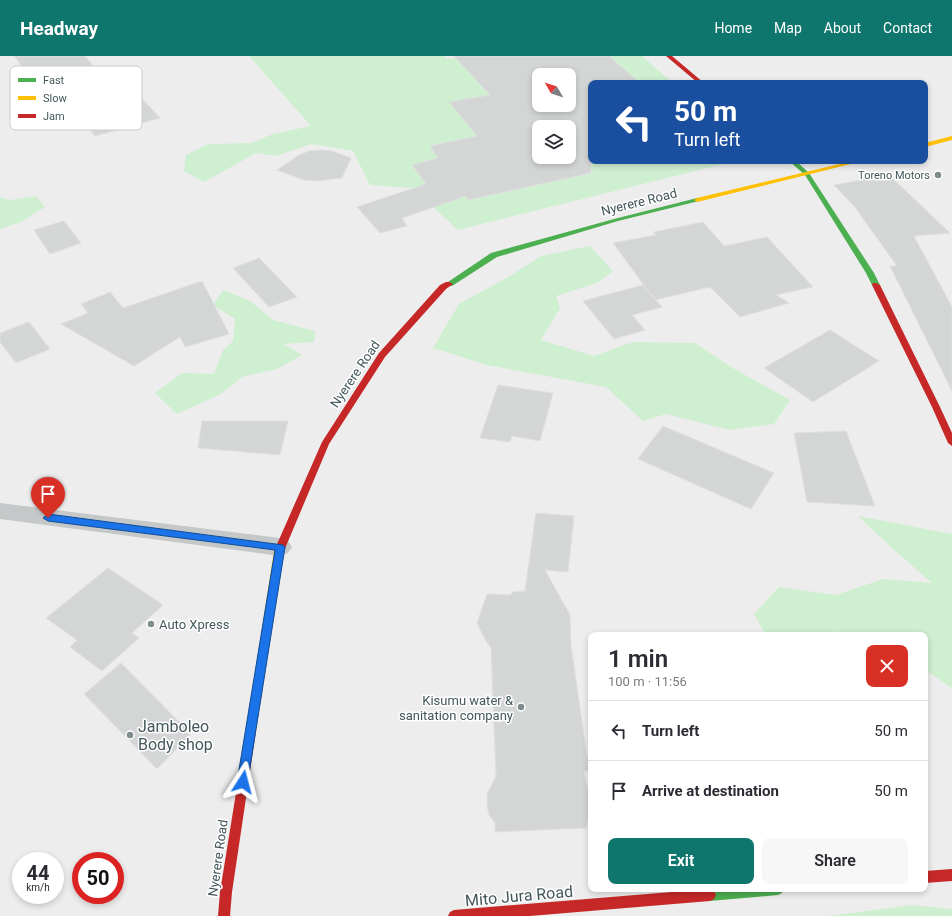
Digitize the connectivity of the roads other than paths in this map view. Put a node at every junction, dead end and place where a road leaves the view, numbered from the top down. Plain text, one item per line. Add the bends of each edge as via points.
1 (669, 56) edge
2 (697, 80) edge
3 (952, 138) edge
4 (928, 144) edge
5 (796, 164) edge
6 (848, 164) edge
7 (808, 174) junction
8 (952, 443) edge
9 (0, 511) edge
10 (280, 547) junction
11 (952, 874) edge
12 (928, 877) edge
13 (742, 892) edge
14 (224, 916) edge
15 (454, 916) edge

1 - 2 main road
3 - 4 main road
5 - 7 main road
6 - 7 main road, Nyerere Road
7 - 8 main road via 870,273
7 - 10 main road, Nyerere Road via 616,220 494,255 443,287 382,355 325,444
9 - 10 street
10 - 14 main road, Nyerere Road
11 - 12 main road
13 - 15 main road, Mito Jura Road

